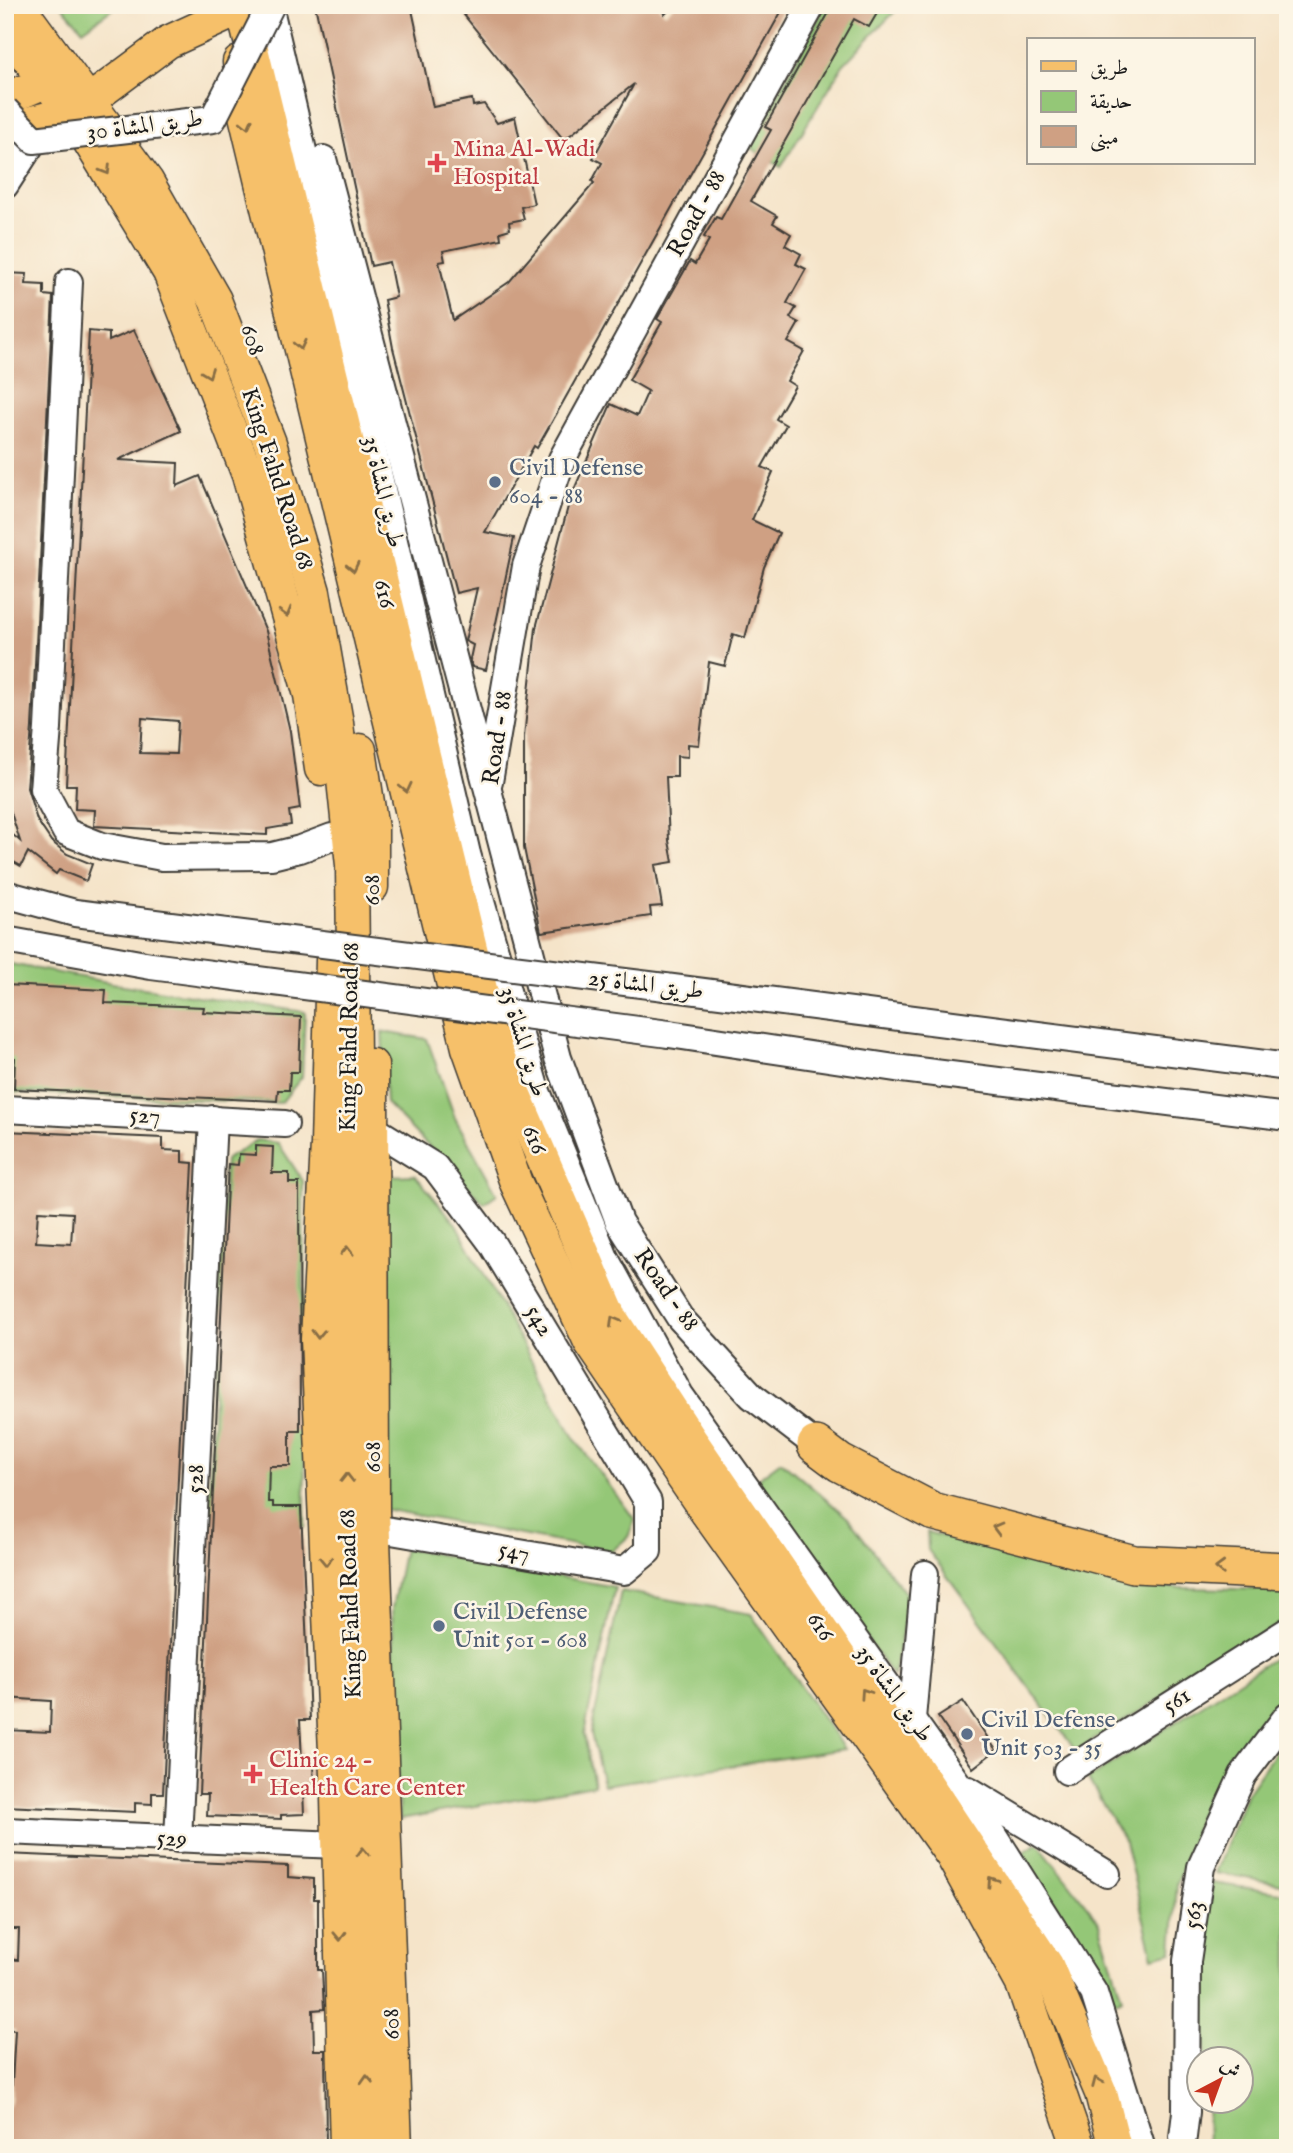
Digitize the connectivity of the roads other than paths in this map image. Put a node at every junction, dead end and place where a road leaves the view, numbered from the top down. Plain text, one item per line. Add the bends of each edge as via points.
1 (18, 5) edge
2 (42, 5) edge
3 (283, 5) edge
4 (812, 5) edge
5 (255, 6) edge
6 (5, 30) edge
7 (48, 81) junction
8 (5, 99) edge
9 (89, 101) junction
10 (5, 110) edge
11 (20, 135) edge
12 (5, 185) edge
13 (69, 282) dead end
14 (488, 791) junction
15 (455, 798) junction
16 (332, 837) junction
17 (5, 894) edge
18 (5, 940) edge
19 (1278, 1066) edge
20 (5, 1109) edge
21 (1288, 1117) edge
22 (213, 1119) junction
23 (285, 1124) dead end
24 (372, 1128) junction
25 (816, 1445) joint
26 (374, 1528) junction
27 (648, 1551) joint
28 (1288, 1571) edge
29 (925, 1574) dead end
30 (1288, 1631) edge
31 (1288, 1716) edge
32 (912, 1718) junction
33 (1067, 1771) dead end
34 (958, 1783) junction
35 (5, 1831) edge
36 (178, 1839) junction
37 (338, 1845) junction
38 (1107, 1874) dead end
39 (1183, 2137) dead end
40 (346, 2148) edge
41 (370, 2148) edge
42 (396, 2148) edge
43 (1079, 2148) edge
44 (1115, 2148) edge
45 (1142, 2148) edge

1 - 9 main road, King Fahd Road 68
2 - 9 main road, 608
3 - 14 street
4 - 14 street, Road - 88 via 562,459 526,566
5 - 9 main road via 168,42
5 - 11 street, طريق المشاة 30, bridge via 213,119
5 - 15 street, طريق المشاة 35
5 -> 43 main road, 616 via 236,42 243,107 468,1048 516,1183 590,1342 952,1856 1022,1984
44 -> 5 main road, 616 via 1101,2093 1047,1965 612,1319 496,1051
6 - 7 main road, King Fahd Road 68
7 - 8 main road
7 - 9 main road, King Fahd Road 68
9 - 11 main road
9 -> 16 main road, King Fahd Road 68 via 169,272 248,475 310,695
9 - 24 main road, 608 via 235,291 329,566 372,829
41 -> 9 main road, King Fahd Road 68 via 363,1858 347,1540 352,865 337,723 314,593 270,443 215,300 147,181
10 - 11 street, bridge
11 - 12 street
13 - 16 street via 43,789 66,832 102,846 163,857 272,856
14 - 15 street
14 - 25 street, Road - 88 via 558,1058 619,1222 680,1318 752,1396
15 - 32 street, طريق المشاة 35 via 467,855 535,1087 605,1258 680,1395
16 -> 37 main road, King Fahd Road 68 via 327,1144 317,1339
17 - 19 street, طريق المشاة 25, bridge via 75,913
18 - 21 street, bridge via 151,967
20 - 22 street, 527
22 - 23 street, 527
22 - 36 street, 528
24 - 26 main road, 608
24 - 27 street, 542 via 435,1167 491,1242 648,1502
28 -> 25 highway via 1134,1564 932,1511 840,1463
26 - 27 street, 547 via 624,1571
26 - 42 main road, 608
29 - 32 street
30 - 33 street, 561
31 - 39 street, 563 via 1243,1775 1201,1867 1187,1961
32 - 34 street, طريق المشاة 35
34 - 38 street
34 - 45 street, طريق المشاة 35 via 1094,1993
35 - 36 street, 529
36 - 37 street, 529
37 -> 40 main road, King Fahd Road 68

